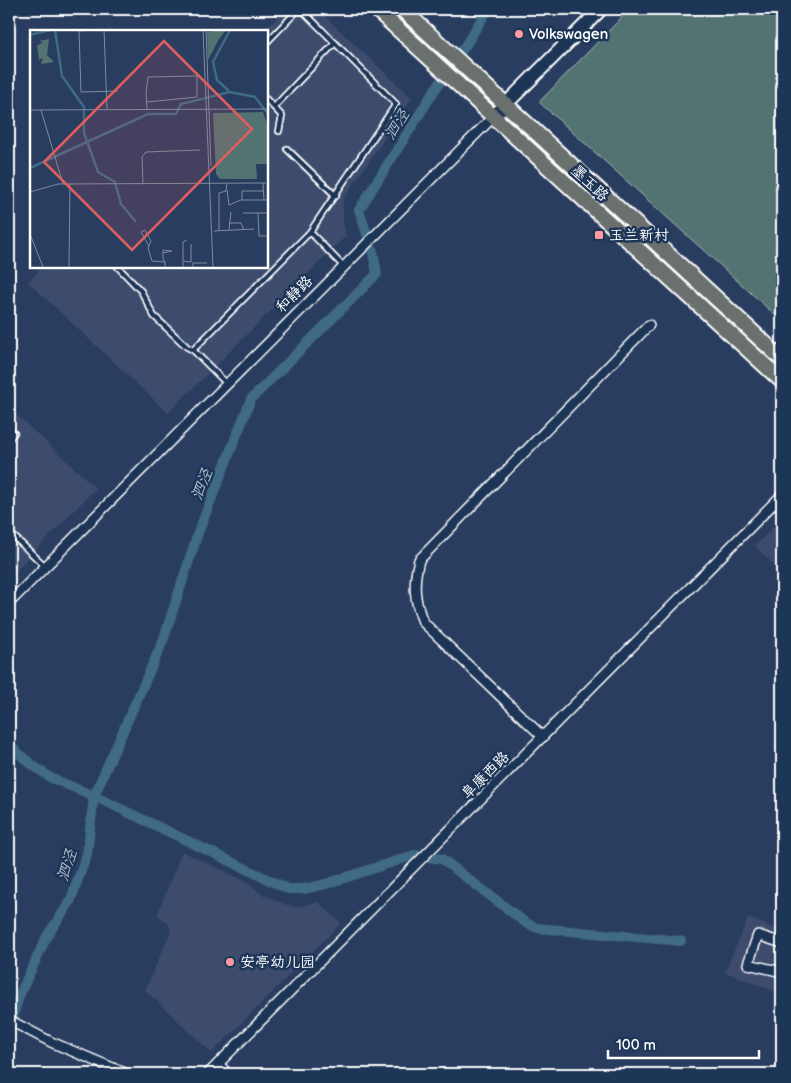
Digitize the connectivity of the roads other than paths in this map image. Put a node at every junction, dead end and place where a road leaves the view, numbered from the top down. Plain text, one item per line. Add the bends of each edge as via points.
1 (300, 9) edge
2 (376, 9) edge
3 (402, 9) edge
4 (601, 9) edge
5 (268, 41) edge
6 (336, 44) junction
7 (268, 101) edge
8 (506, 104) junction
9 (274, 107) junction
10 (494, 116) junction
11 (279, 131) dead end
12 (287, 149) dead end
13 (336, 196) junction
14 (310, 232) junction
15 (344, 267) junction
16 (119, 268) edge
17 (649, 325) dead end
18 (193, 350) junction
19 (782, 359) edge
20 (782, 381) edge
21 (228, 384) junction
22 (14, 433) dead end
23 (9, 439) edge
24 (782, 495) edge
25 (9, 532) edge
26 (45, 566) junction
27 (9, 603) edge
28 (543, 737) junction
29 (782, 943) edge
30 (782, 972) edge
31 (9, 1020) edge
32 (218, 1064) junction
33 (127, 1074) edge
34 (208, 1074) edge
35 (228, 1074) edge

1 - 5 lane
1 - 6 lane
2 - 10 main road, 墨玉路
3 - 8 main road, 墨玉路
4 - 8 street, 和静路
6 - 9 lane
6 - 13 lane via 396,104
7 - 9 lane
8 - 10 street, 和静路
8 - 19 main road, 墨玉路
9 - 11 lane via 282,116
10 - 15 street, 和静路
10 - 20 main road, 墨玉路
12 - 13 lane
13 - 14 lane
14 - 15 lane
14 - 18 lane
15 - 21 street, 和静路
16 - 18 lane via 141,291 154,316
17 - 28 street via 419,560 414,578 422,622
18 - 21 lane
21 - 26 street, 和静路
22 - 23 lane
24 - 28 street, 阜康西路
25 - 26 lane
26 - 27 street, 和静路
28 - 32 street, 阜康西路
29 - 30 street via 758,935 748,964
31 - 33 street via 51,1042
32 - 34 street, 阜康西路
32 - 35 street

